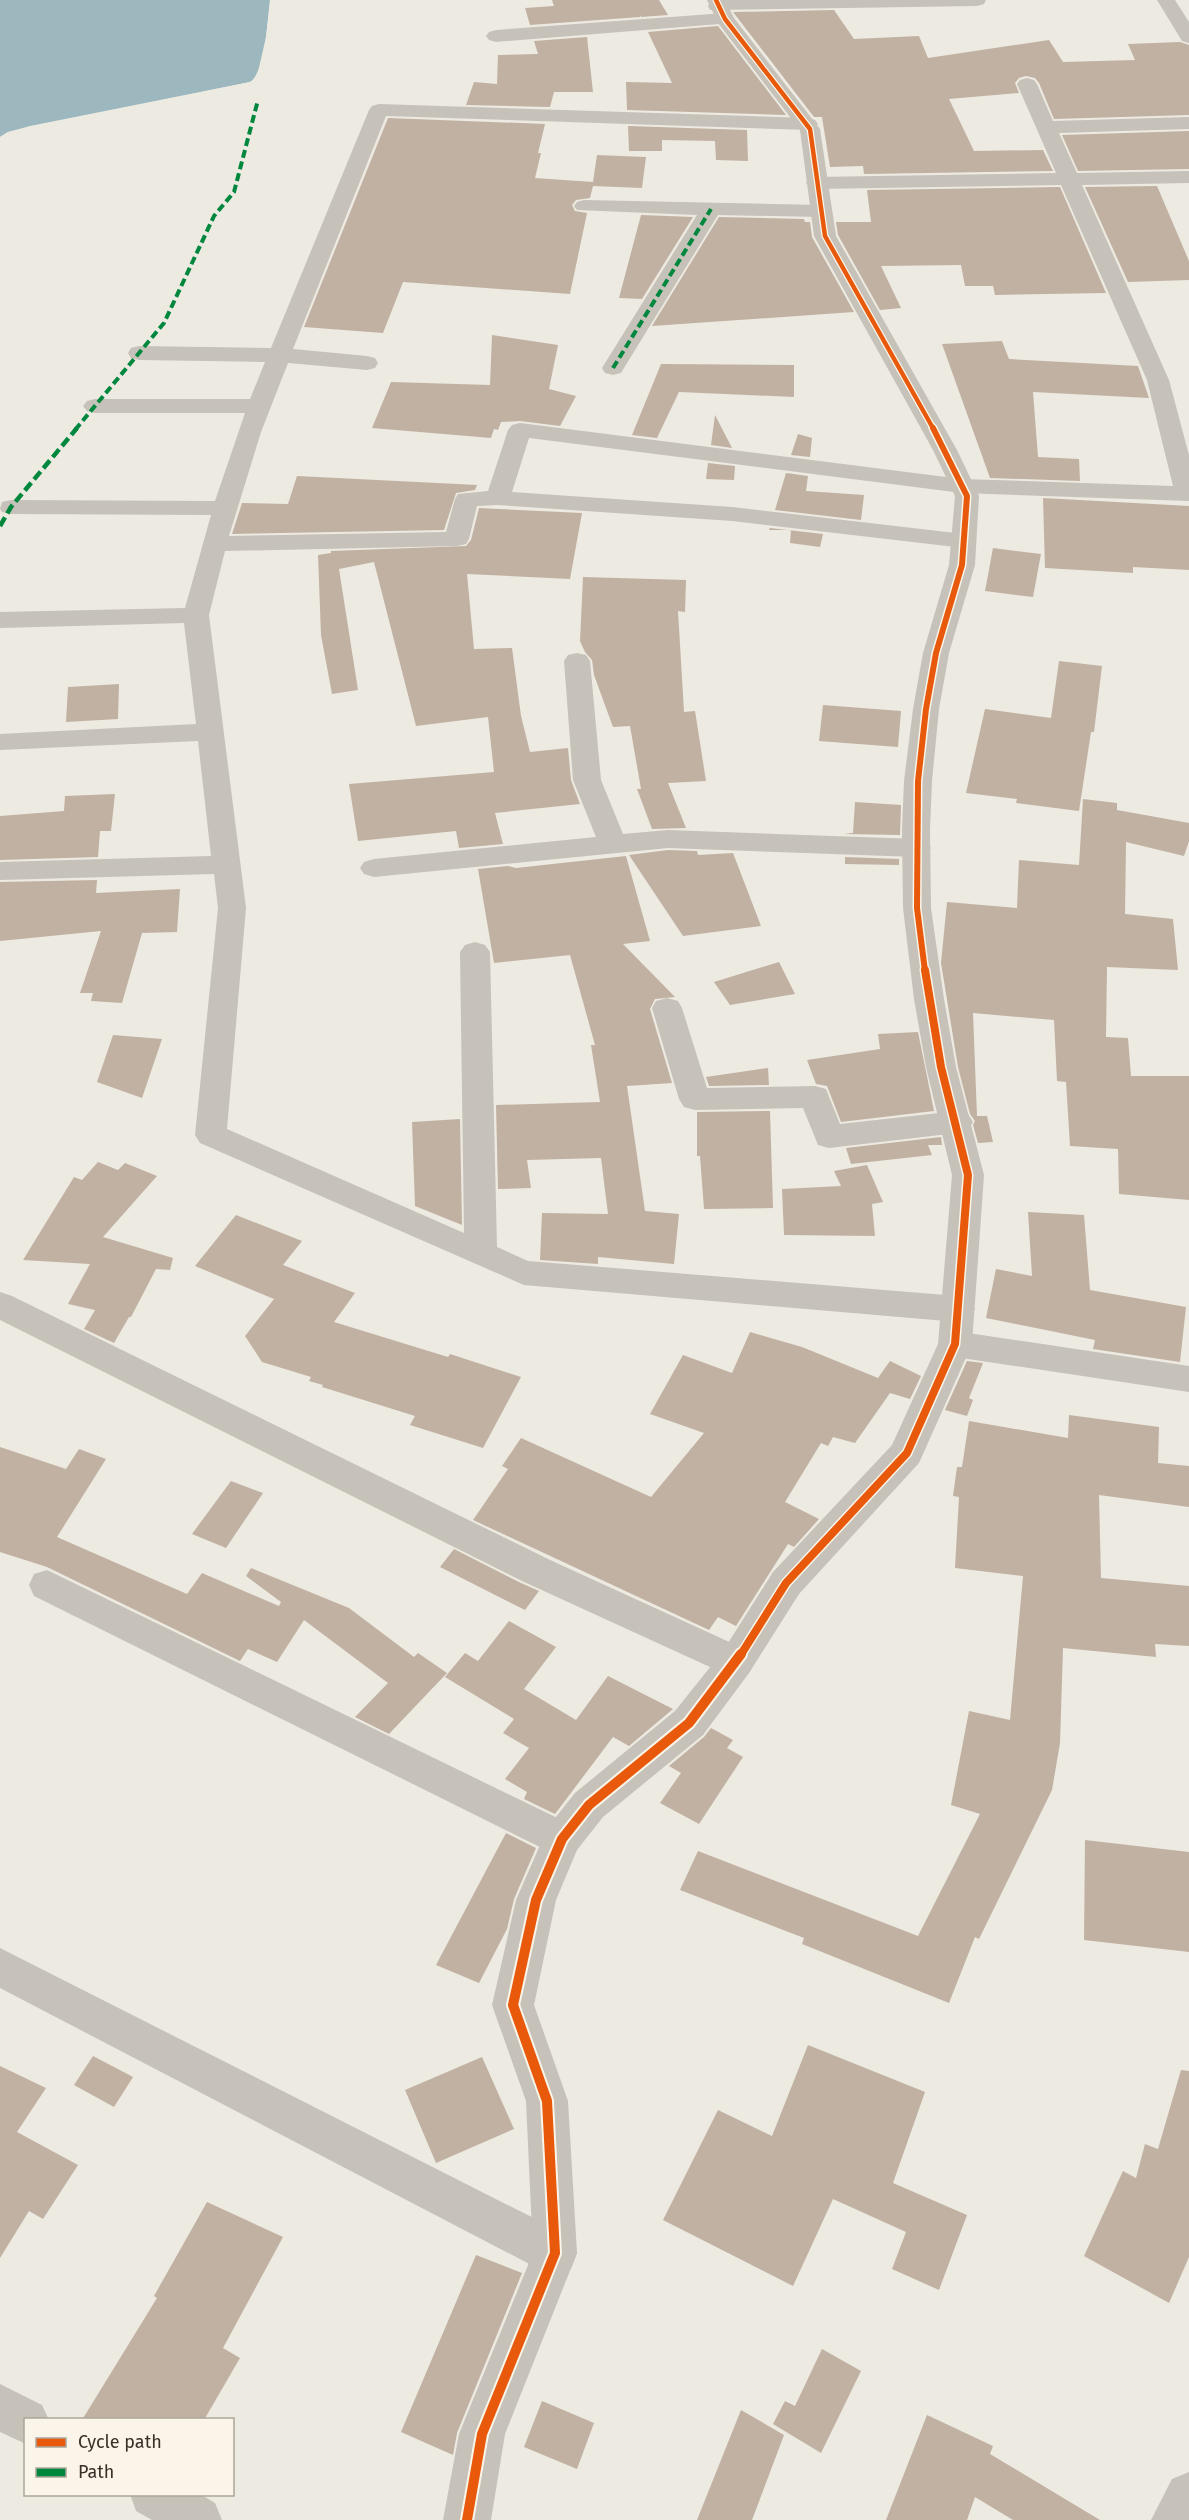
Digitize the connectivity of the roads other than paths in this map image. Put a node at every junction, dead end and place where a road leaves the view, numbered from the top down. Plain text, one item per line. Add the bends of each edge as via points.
1 (977, 0) edge
2 (1166, 0) edge
3 (719, 8) edge
4 (496, 36) dead end
5 (1189, 38) edge
6 (1027, 84) dead end
7 (1189, 123) edge
8 (808, 124) junction
9 (1047, 127) junction
10 (1189, 177) edge
11 (1071, 179) junction
12 (819, 197) junction
13 (584, 206) dead end
14 (711, 208) junction
15 (139, 353) dead end
16 (279, 355) junction
17 (367, 363) dead end
18 (613, 368) dead end
19 (95, 406) dead end
20 (259, 406) junction
21 (962, 486) junction
22 (498, 498) junction
23 (11, 507) dead end
24 (225, 508) junction
25 (964, 542) junction
26 (214, 544) junction
27 (196, 615) junction
28 (0, 620) edge
29 (576, 661) dead end
30 (209, 732) junction
31 (0, 742) edge
32 (613, 844) junction
33 (917, 848) junction
34 (226, 865) junction
35 (374, 868) dead end
36 (0, 871) edge
37 (475, 951) dead end
38 (667, 1008) dead end
39 (957, 1122) junction
40 (481, 1254) junction
41 (0, 1305) edge
42 (958, 1309) junction
43 (955, 1344) junction
44 (1189, 1379) edge
45 (47, 1585) dead end
46 (736, 1662) junction
47 (562, 1839) junction
48 (0, 1967) edge
49 (555, 2253) junction
50 (0, 2407) edge
51 (24, 2420) edge
52 (156, 2496) edge
53 (1189, 2496) edge
54 (198, 2520) edge
55 (467, 2520) edge
56 (1175, 2520) edge

1 - 3 street
2 - 5 street
3 - 4 street
3 - 8 street
6 - 9 street
7 - 9 street
8 - 12 street
8 - 16 street via 379,110
9 - 11 street
10 - 11 street
11 - 12 street
11 - 21 street via 1158,381 1187,494
12 - 14 street
12 - 21 street via 825,236
13 - 14 street
14 - 18 street
15 - 16 street
16 - 17 street
16 - 20 street
19 - 20 street
20 - 24 street
21 - 22 street via 520,430
21 - 25 street via 967,496
22 - 25 street via 732,514
22 - 26 street via 467,499 458,539
23 - 24 street
24 - 26 street
25 - 33 street via 962,565 936,652 926,709 918,781
26 - 27 street
27 - 28 street
27 - 30 street
29 - 32 street via 587,780
30 - 31 street
30 - 34 street
32 - 33 street via 668,839
32 - 35 street
33 - 39 street via 917,908 929,999 941,1067
34 - 36 street
34 - 40 street via 232,908 210,1135
37 - 40 street
38 - 39 street via 695,1099 815,1097 829,1137
39 - 42 street via 968,1175
40 - 42 street via 524,1273
41 - 46 street via 535,1570
42 - 43 street
43 - 44 street
43 - 46 street via 907,1453 786,1582
45 - 47 street
46 - 47 street via 688,1723 589,1805
47 - 49 street via 536,1900 513,2005 547,2101
48 - 49 street
49 - 55 street via 482,2434
50 - 51 street
52 - 54 street
53 - 56 street

